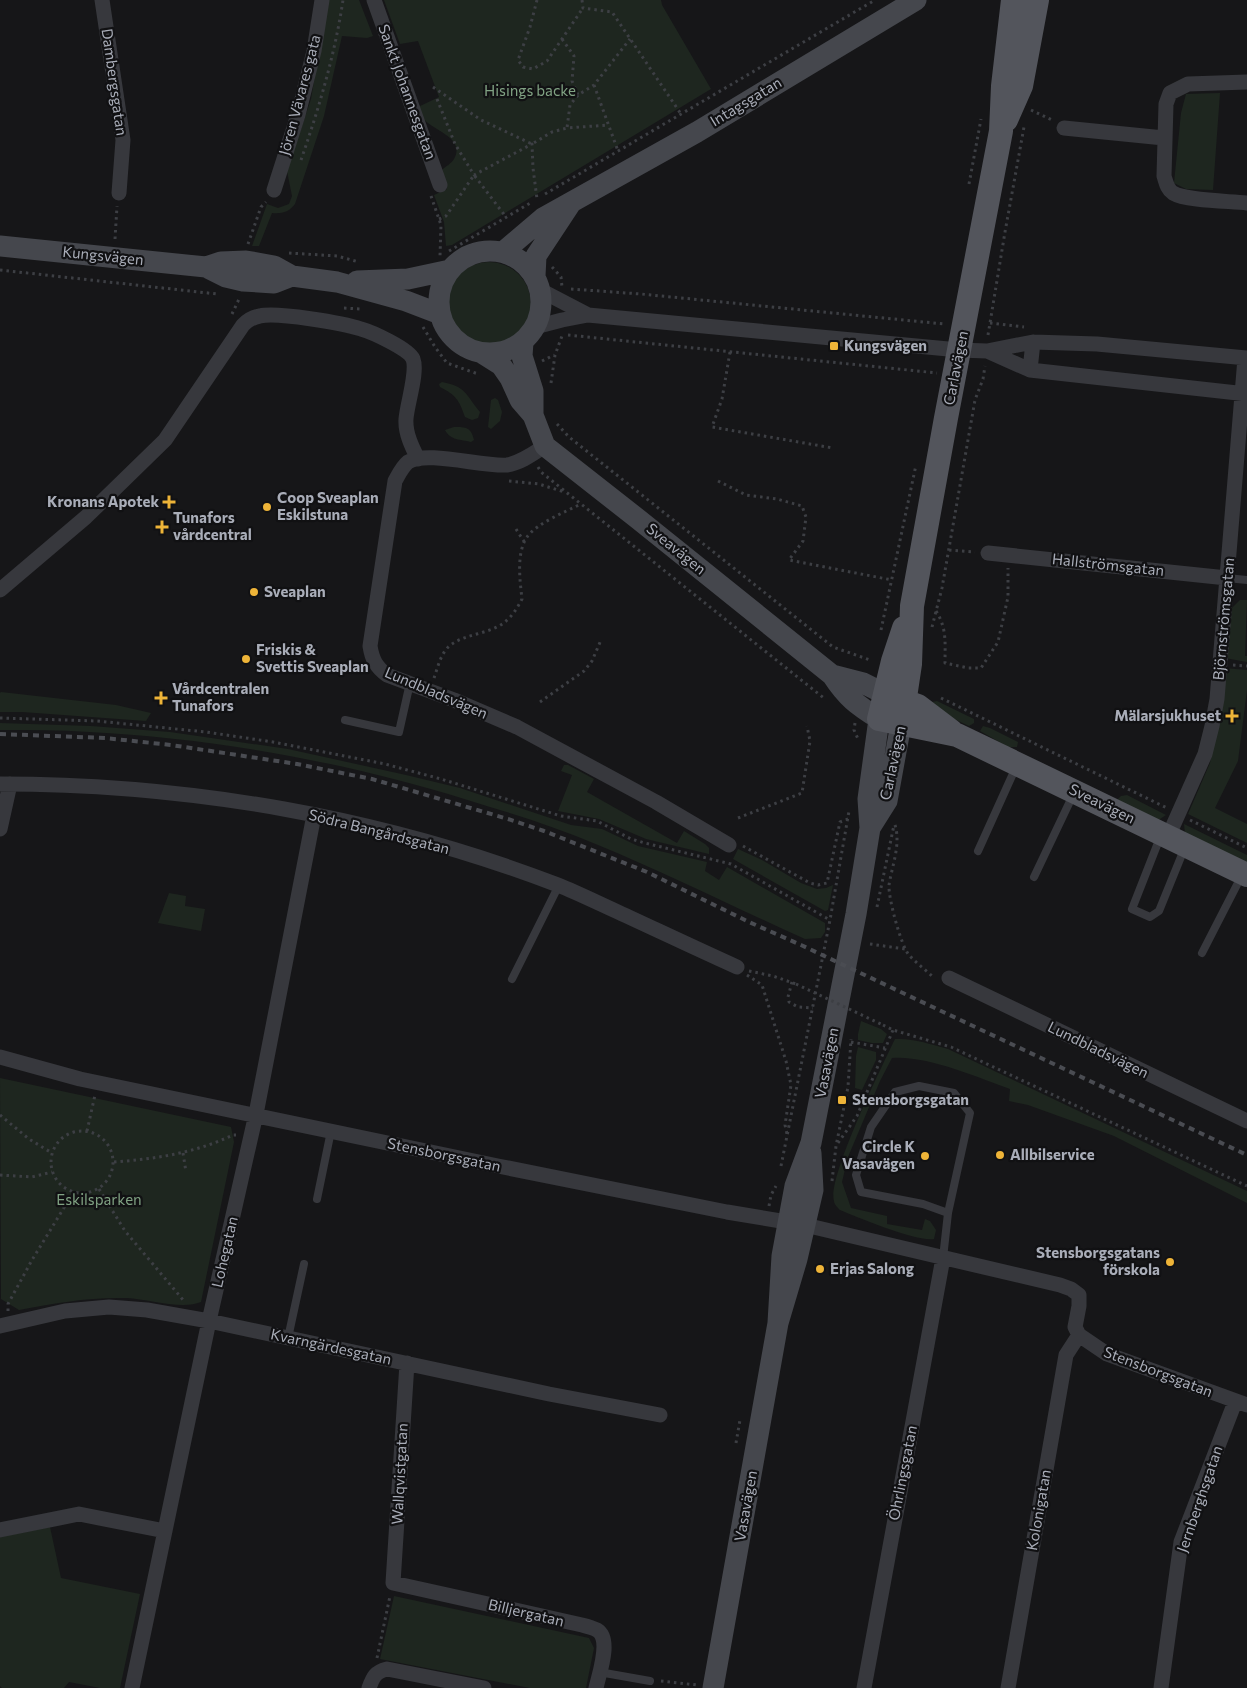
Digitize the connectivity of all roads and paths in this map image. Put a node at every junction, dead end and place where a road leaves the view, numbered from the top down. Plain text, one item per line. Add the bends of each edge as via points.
1 (102, 0) edge
2 (322, 0) edge
3 (374, 0) edge
4 (537, 0) edge
5 (582, 0) edge
6 (875, 0) edge
7 (916, 0) edge
8 (1013, 0) edge
9 (1037, 0) edge
10 (583, 8) junction
11 (562, 38) junction
12 (630, 39) junction
13 (1247, 82) edge
14 (594, 85) junction
15 (433, 87) dead end
16 (578, 95) junction
17 (437, 98) dead end
18 (1028, 109) dead end
19 (681, 114) junction
20 (982, 114) dead end
21 (1026, 118) dead end
22 (608, 125) junction
23 (567, 128) junction
24 (1064, 128) joint
25 (1001, 131) junction
26 (1164, 138) junction
27 (532, 144) junction
28 (618, 150) junction
29 (474, 175) junction
30 (440, 185) joint
31 (274, 190) joint
32 (968, 190) dead end
33 (118, 193) joint
34 (537, 198) junction
35 (573, 201) junction
36 (1247, 203) edge
37 (506, 218) junction
38 (439, 220) junction
39 (115, 239) dead end
40 (0, 246) edge
41 (503, 252) junction
42 (443, 261) junction
43 (0, 270) edge
44 (542, 277) junction
45 (337, 282) junction
46 (240, 283) junction
47 (221, 294) dead end
48 (336, 308) dead end
49 (365, 309) dead end
50 (440, 314) junction
51 (946, 314) dead end
52 (588, 315) junction
53 (230, 318) dead end
54 (944, 324) junction
55 (942, 331) dead end
56 (529, 335) junction
57 (1033, 342) junction
58 (959, 350) junction
59 (987, 351) junction
60 (730, 352) junction
61 (482, 353) junction
62 (1246, 358) edge
63 (1030, 370) junction
64 (932, 381) dead end
65 (550, 387) dead end
66 (1245, 394) edge
67 (533, 415) junction
68 (555, 422) dead end
69 (545, 446) junction
70 (833, 448) dead end
71 (917, 457) dead end
72 (418, 459) junction
73 (500, 480) dead end
74 (718, 481) dead end
75 (567, 493) dead end
76 (581, 504) dead end
77 (516, 529) dead end
78 (525, 543) junction
79 (948, 550) junction
80 (988, 553) joint
81 (1008, 555) junction
82 (1227, 578) junction
83 (892, 580) junction
84 (1247, 580) edge
85 (0, 590) edge
86 (936, 610) junction
87 (930, 635) dead end
88 (880, 636) dead end
89 (601, 640) dead end
90 (870, 660) dead end
91 (832, 675) junction
92 (410, 683) junction
93 (432, 686) dead end
94 (938, 696) dead end
95 (895, 697) junction
96 (540, 702) dead end
97 (0, 718) edge
98 (345, 720) dead end
99 (891, 722) junction
100 (807, 726) dead end
101 (957, 735) junction
102 (1017, 763) junction
103 (5, 784) edge
104 (1075, 791) junction
105 (850, 809) dead end
106 (1179, 814) junction
107 (314, 815) junction
108 (738, 818) dead end
109 (848, 818) junction
110 (894, 823) dead end
111 (0, 830) edge
112 (1172, 838) junction
113 (728, 845) joint
114 (1247, 848) edge
115 (978, 851) dead end
116 (1245, 874) edge
117 (1034, 877) dead end
118 (559, 886) junction
119 (830, 920) junction
120 (870, 944) dead end
121 (905, 949) junction
122 (1202, 953) dead end
123 (737, 967) junction
124 (949, 978) joint
125 (512, 979) dead end
126 (794, 983) junction
127 (842, 983) joint
128 (813, 1008) junction
129 (893, 1030) junction
130 (851, 1042) dead end
131 (851, 1047) dead end
132 (885, 1048) junction
133 (0, 1058) edge
134 (98, 1082) junction
135 (256, 1114) junction
136 (0, 1115) edge
137 (1247, 1121) edge
138 (87, 1131) junction
139 (331, 1131) junction
140 (787, 1136) junction
141 (250, 1140) junction
142 (836, 1146) junction
143 (52, 1152) junction
144 (183, 1153) junction
145 (114, 1162) junction
146 (52, 1172) junction
147 (186, 1172) dead end
148 (780, 1174) dead end
149 (0, 1175) edge
150 (832, 1184) dead end
151 (1247, 1186) edge
152 (99, 1189) junction
153 (73, 1192) junction
154 (771, 1195) dead end
155 (317, 1199) dead end
156 (770, 1202) dead end
157 (948, 1213) junction
158 (797, 1223) junction
159 (943, 1258) junction
160 (304, 1264) dead end
161 (189, 1317) junction
162 (210, 1321) junction
163 (4, 1325) edge
164 (1079, 1335) junction
165 (288, 1338) junction
166 (407, 1364) junction
167 (1241, 1404) edge
168 (660, 1415) dead end
169 (0, 1530) edge
170 (165, 1531) junction
171 (394, 1583) junction
172 (600, 1672) junction
173 (374, 1678) edge
174 (650, 1681) joint
175 (706, 1687) edge
176 (132, 1688) edge
177 (484, 1688) edge
178 (596, 1688) edge
179 (864, 1688) edge
180 (1008, 1688) edge
181 (1161, 1688) edge

1 - 33 street, Dambergsgatan via 123,140
2 - 31 street, Jören Vävares gata via 314,51 298,115
3 - 30 street, Sankt Johannesgatan
4 - 11 path via 518,60 523,67 533,69 547,61
5 - 10 path
6 - 19 path
7 - 35 street, Intagsgatan via 697,132
8 - 25 main road, Carlavägen
9 - 25 main road, Carlavägen via 1021,86
10 - 11 path
10 - 12 path via 612,12
11 - 16 path via 574,56 572,82
12 - 14 path
12 - 19 path
13 - 26 street via 1188,84 1170,93 1166,104
14 - 16 path
14 - 22 path
15 - 27 path via 481,120
16 - 23 path via 570,105
17 - 29 path via 455,144
18 - 24 path
19 - 28 path
20 - 32 path
21 - 59 path
22 - 23 path
22 - 28 path
23 - 27 path via 552,132
24 - 26 street
25 - 58 main road, Carlavägen
26 - 36 street via 1164,176 1172,192 1184,197
27 - 29 path
27 - 34 path
28 - 34 path
29 - 37 path
29 - 38 path via 446,216
30 - 38 path via 430,194
31 - 46 path via 261,207 246,250
33 - 39 path
34 - 37 path
35 - 41 street, Intagsgatan via 543,218
35 - 44 street, Intagsgatan via 536,256
37 - 42 path
38 - 42 path
40 - 46 street, Kungsvägen via 206,267 222,262
41 - 42 street via 475,253 460,260
41 - 44 street
42 - 45 street, Kungsvägen via 408,280
42 - 50 street
43 - 47 path
44 - 52 street
44 - 54 path via 559,272 562,288
44 - 56 street via 541,311
45 - 46 street, Kungsvägen via 292,276 274,266
45 - 50 street, Kungsvägen
46 - 53 path
48 - 49 path
50 - 61 street via 447,330 460,344
51 - 54 path
52 - 56 street via 562,320
52 - 58 street
54 - 55 path
56 - 61 street via 506,351
56 - 67 street via 522,356 533,391
57 - 59 street
57 - 62 street via 1097,344
57 - 63 street
58 - 59 street
58 - 95 main road, Carlavägen via 912,606 910,664
59 - 63 street
59 - 79 path
60 - 64 path via 934,372
60 - 65 path via 562,334 553,362
60 - 70 path via 722,399 712,427
61 - 67 street via 501,365 520,400
62 - 66 street
63 - 66 street
66 - 82 street, Björnströmsgatan
67 - 69 street
68 - 90 path via 569,437 834,647
69 - 72 street via 509,465
69 - 91 street, Sveavägen
71 - 83 path
72 - 85 street via 406,431 414,369 412,357 405,350 369,331 350,326 280,316 254,317 243,325 165,440 86,517
72 - 92 street, Lundbladsvägen via 401,469 395,481 370,646 378,669
73 - 75 path via 539,484
74 - 83 path via 746,496 802,506 806,517 804,541 789,560
76 - 78 path via 538,528
77 - 78 path
78 - 93 path via 521,556 522,599 514,612 494,628 451,644 442,655
79 - 80 path
79 - 86 path
80 - 81 street, Hallströmsgatan
81 - 82 street, Hallströmsgatan
81 - 86 path via 1008,597 998,642 981,668 945,662 946,634
82 - 84 lane
82 - 106 street, Björnströmsgatan via 1212,726 1205,754
83 - 88 path
86 - 87 path
89 - 96 path via 584,671
91 - 95 street, Sveavägen via 862,682
91 - 99 street, Sveavägen via 843,693 858,707
92 - 98 lane via 399,732
92 - 113 street, Lundbladsvägen via 517,727
94 - 106 path
95 - 99 main road, Carlavägen
95 - 101 main road, Sveavägen via 922,708
97 - 119 path via 97,721 197,731 385,764 570,818 597,821 645,843 731,864
99 - 101 main road, Sveavägen
99 - 127 street, Carlavägen via 868,799 870,828
100 - 108 path via 810,741 802,793
101 - 102 main road, Sveavägen
102 - 104 main road, Sveavägen
102 - 115 lane
103 - 107 street, Södra Bangårdsgatan via 135,790 222,799
103 - 111 street
104 - 112 main road, Sveavägen
104 - 117 lane
105 - 109 path
106 - 112 street, Björnströmsgatan
106 - 114 path
107 - 118 street, Södra Bangårdsgatan via 467,854
107 - 135 street, Lohegatan
109 - 113 path via 840,822 827,883 810,883 759,854 735,843
109 - 119 path
110 - 121 path via 896,848 889,894
112 - 112 lane via 1132,909 1150,917 1159,911
112 - 116 main road, Sveavägen
116 - 122 lane
118 - 123 street, Södra Bangårdsgatan
118 - 125 lane
119 - 128 path
120 - 121 path
121 - 124 path via 935,978
123 - 126 path
123 - 140 path via 762,986 783,1053 791,1086 785,1125
124 - 137 street, Lundbladsvägen
126 - 128 path via 789,1002 798,1007
126 - 129 path, bridge
127 - 158 street, Vasavägen via 811,1143 795,1186
128 - 140 path
129 - 132 path
129 - 151 path via 952,1047
130 - 132 path
131 - 142 path via 848,1087
132 - 142 path via 857,1116
133 - 134 street, Stensborgsgatan
134 - 135 street, Stensborgsgatan
134 - 138 path
135 - 139 street, Stensborgsgatan
135 - 141 street, Lohegatan
136 - 143 path via 28,1139
138 - 143 path via 65,1135
138 - 145 path via 106,1142
139 - 155 lane
139 - 158 street, Stensborgsgatan via 727,1212
140 - 148 path
141 - 144 path via 233,1135
141 - 162 street, Lohegatan
142 - 150 path
143 - 146 path
144 - 145 path
144 - 147 path
145 - 152 path via 110,1178
146 - 149 path via 32,1178
146 - 153 path via 62,1187
152 - 153 path via 86,1194
152 - 161 path via 125,1231 187,1304
153 - 163 path via 8,1304
154 - 156 path
157 - 157 lane via 923,1204 861,1192 856,1175 868,1136 895,1092 919,1086 954,1093 970,1113
157 - 159 lane
158 - 159 street, Stensborgsgatan
158 - 175 street, Vasavägen via 782,1256 778,1324
159 - 164 street, Stensborgsgatan via 1071,1289 1078,1295 1075,1327
159 - 179 street, Öhrlingsgatan
160 - 165 lane
161 - 162 street, Kvarngärdesgatan
161 - 163 street, Kvarngärdesgatan via 109,1307 65,1311
162 - 165 street, Kvarngärdesgatan
162 - 170 street, Lohegatan
164 - 167 street, Stensborgsgatan via 1107,1354
164 - 180 street, Kolonigatan via 1066,1355
165 - 166 street, Kvarngärdesgatan
166 - 168 street, Kvarngärdesgatan
166 - 171 street, Wallqvistgatan
167 - 181 street, Jernberghsgatan via 1181,1542
169 - 170 street via 79,1514
170 - 176 street, Lohegatan
171 - 172 street, Billjergatan via 598,1631 605,1646
171 - 173 path
172 - 174 lane
172 - 178 street, Billjergatan
173 - 177 street via 387,1669
174 - 175 path

